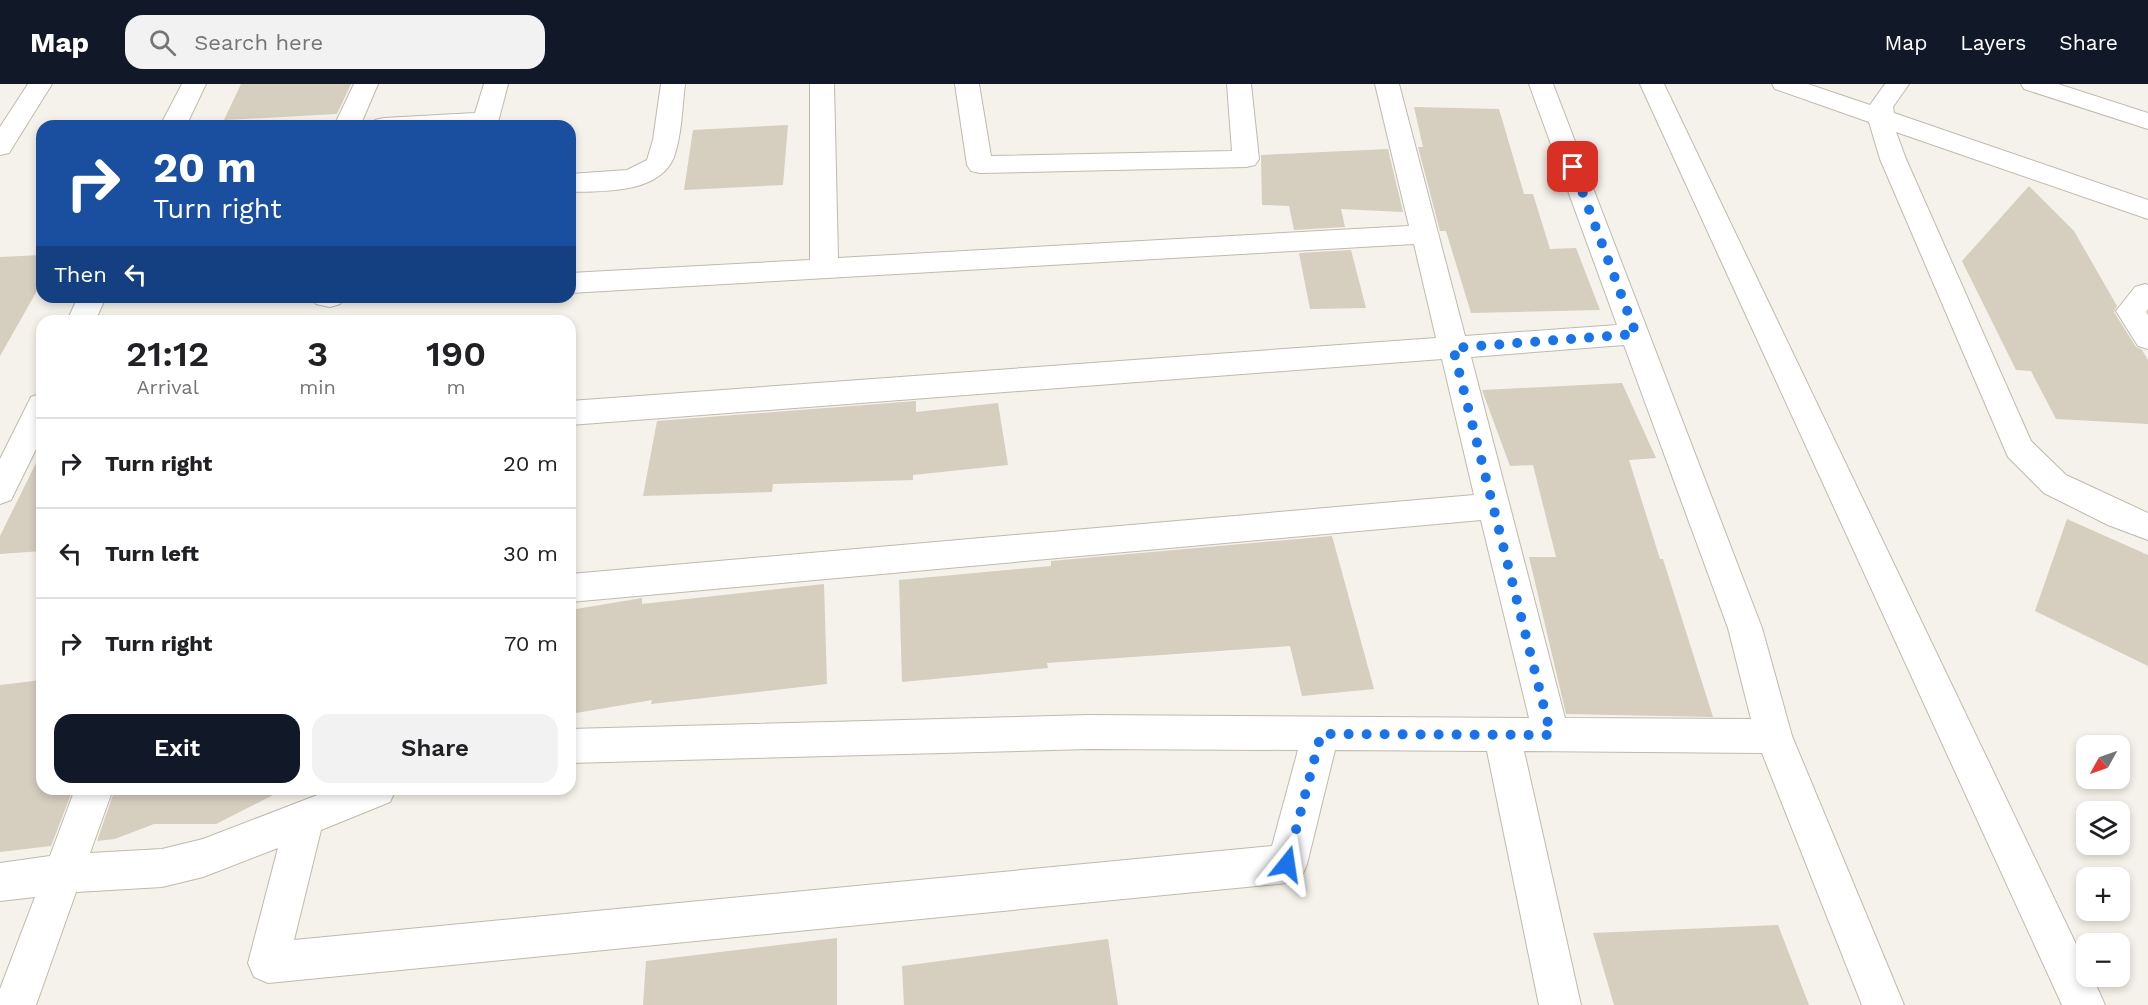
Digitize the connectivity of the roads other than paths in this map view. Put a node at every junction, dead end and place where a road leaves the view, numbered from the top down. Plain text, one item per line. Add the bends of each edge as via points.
1 (40, 84) edge
2 (194, 84) edge
3 (366, 84) edge
4 (496, 84) edge
5 (673, 84) edge
6 (822, 84) edge
7 (967, 84) edge
8 (1239, 84) edge
9 (1387, 84) edge
10 (1541, 84) edge
11 (1652, 84) edge
12 (1784, 84) edge
13 (1897, 84) edge
14 (2046, 86) edge
15 (1881, 118) junction
16 (176, 120) edge
17 (350, 120) edge
18 (485, 120) edge
19 (2148, 121) edge
20 (0, 147) edge
21 (576, 183) edge
22 (2148, 210) edge
23 (1425, 234) junction
24 (824, 268) junction
25 (576, 283) edge
26 (2148, 295) edge
27 (1636, 334) junction
28 (2148, 338) edge
29 (1453, 348) junction
30 (576, 412) edge
31 (36, 431) edge
32 (31, 452) edge
33 (0, 491) edge
34 (1493, 506) junction
35 (2148, 527) edge
36 (576, 587) edge
37 (1321, 734) junction
38 (1502, 735) junction
39 (1551, 735) junction
40 (1774, 736) junction
41 (576, 746) edge
42 (92, 795) edge
43 (363, 795) edge
44 (305, 819) junction
45 (61, 874) junction
46 (0, 882) edge
47 (15, 1005) edge
48 (1560, 1005) edge
49 (1883, 1005) edge
50 (2084, 1005) edge

1 - 20 street
2 - 16 street
3 - 17 street
4 - 18 street
5 - 21 street via 657,165 625,179
6 - 24 street
7 - 8 street via 980,165 1246,159
9 - 23 street
10 - 27 street
11 - 50 street
12 - 15 street
13 - 15 street via 1881,108
14 - 19 street
15 - 22 street
15 - 35 street via 1893,159 2019,448 2055,484
23 - 24 street
23 - 29 street
24 - 25 street
26 - 28 street via 2130,311
27 - 29 street
27 - 40 street via 1745,628
29 - 30 street
29 - 34 street
31 - 32 street
32 - 33 street
34 - 36 street
34 - 39 street
37 - 38 street
37 - 41 street via 1089,732
37 - 44 street via 1287,864 268,963
38 - 39 street
38 - 48 street
39 - 40 street
40 - 49 street
42 - 45 street
43 - 44 street
44 - 45 street via 203,858 162,868
45 - 46 street
45 - 47 street

